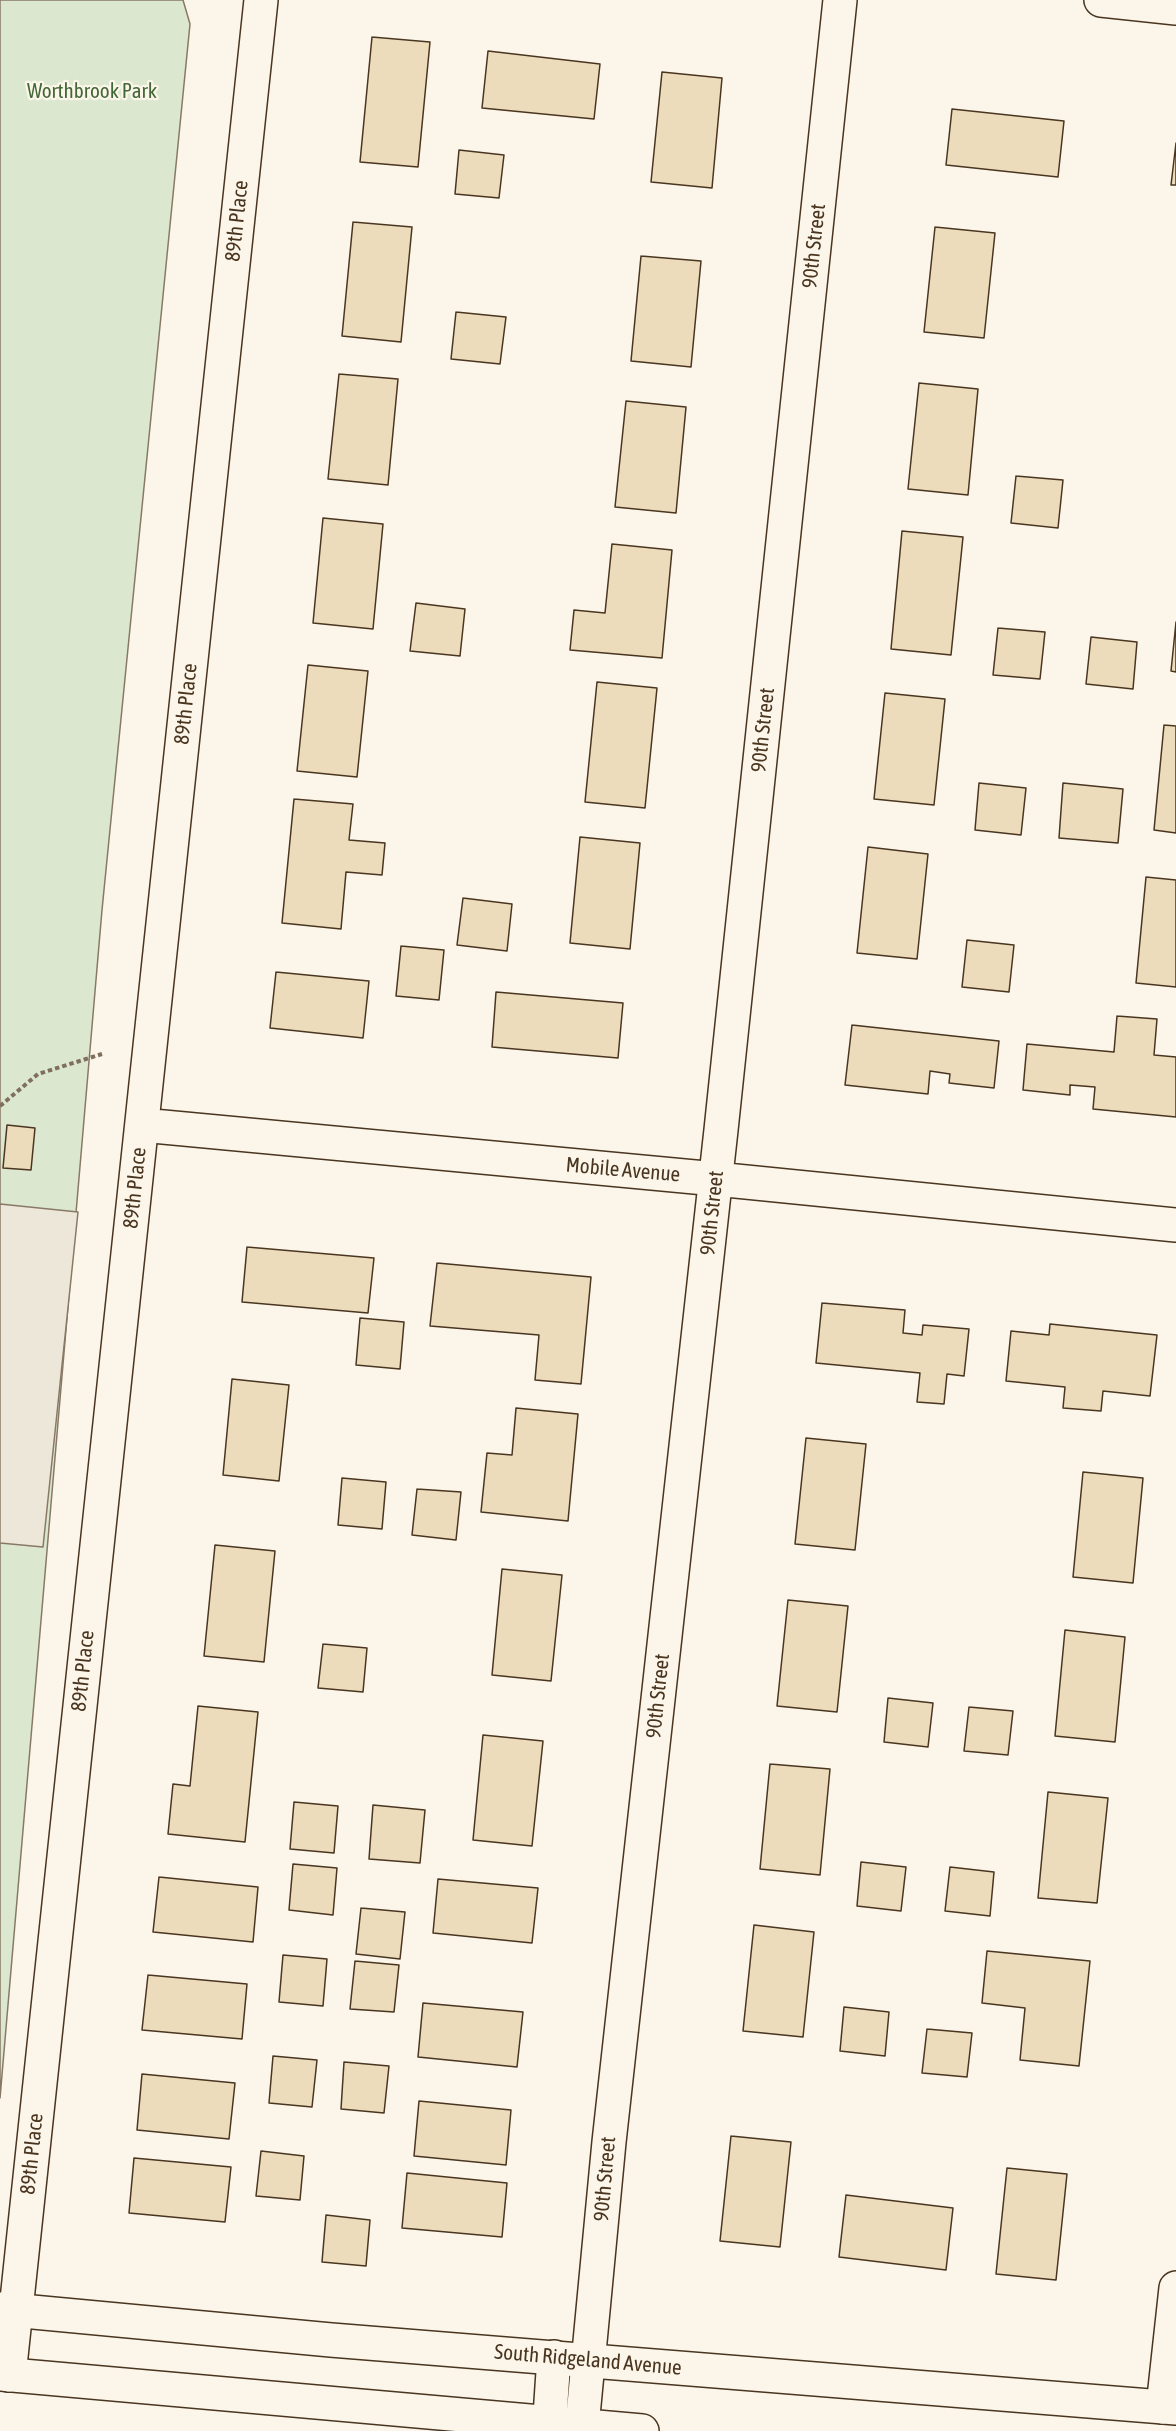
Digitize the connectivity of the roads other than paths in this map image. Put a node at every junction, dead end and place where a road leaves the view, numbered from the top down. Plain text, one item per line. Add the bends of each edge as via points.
1 (261, 0) edge
2 (840, 0) edge
3 (1101, 0) edge
4 (1176, 8) edge
5 (142, 1125) junction
6 (716, 1179) junction
7 (1176, 1225) edge
8 (1176, 2288) edge
9 (7, 2309) edge
10 (554, 2357) junction
11 (589, 2360) junction
12 (5, 2375) edge
13 (1169, 2408) edge
14 (582, 2426) junction
15 (549, 2427) edge
16 (642, 2431) edge

1 - 5 street, 89th Place
2 - 6 street, 90th Street
3 - 4 street
5 - 6 street, Mobile Avenue
5 - 9 street, 89th Place
6 - 7 street, Mobile Avenue
6 - 11 street, 90th Street via 609,2142
8 - 13 street
9 - 10 street, South Ridgeland Avenue
9 - 12 street, 89th Place
10 - 11 street, South Ridgeland Avenue
10 - 15 street
11 - 13 street, South Ridgeland Avenue
11 - 14 street, 90th Street
12 - 15 street
14 - 15 street
14 - 16 street

